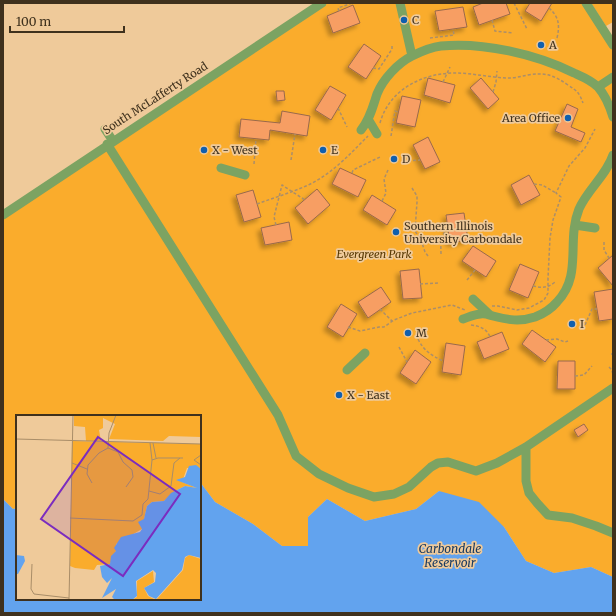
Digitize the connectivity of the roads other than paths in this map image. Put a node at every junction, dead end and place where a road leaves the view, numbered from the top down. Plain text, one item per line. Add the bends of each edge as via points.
1 (322, 3) edge
2 (400, 3) edge
3 (586, 3) edge
4 (613, 45) edge
5 (412, 56) junction
6 (613, 77) edge
7 (598, 88) junction
8 (613, 117) edge
9 (368, 119) junction
10 (105, 129) dead end
11 (362, 130) dead end
12 (376, 131) road end
13 (110, 143) junction
14 (613, 155) edge
15 (220, 168) dead end
16 (245, 175) dead end
17 (3, 215) edge
18 (575, 225) junction
19 (596, 228) dead end
20 (473, 299) dead end
21 (491, 316) junction
22 (465, 318) road end
23 (365, 353) dead end
24 (347, 370) dead end
25 (613, 388) edge
26 (526, 447) junction
27 (613, 533) edge

1 - 13 street, South McLafferty Road
2 - 5 street
3 - 4 street
5 - 7 street via 439,46 476,46 538,59 565,68 589,80
5 - 9 street via 397,67 382,84
6 - 7 street
7 - 8 street
9 - 11 street
9 - 12 street
10 - 13 street
13 - 17 street, South McLafferty Road
13 - 26 street via 278,415 296,456 318,474 374,497 394,494 438,462 448,462 476,471 498,463
14 - 18 street via 610,165 585,198
15 - 16 street
18 - 19 street
18 - 21 street via 568,288 553,307 525,320 512,321
20 - 21 street
21 - 22 street via 481,314
23 - 24 street
25 - 26 street
26 - 27 street via 526,481 529,493 548,515 572,518

